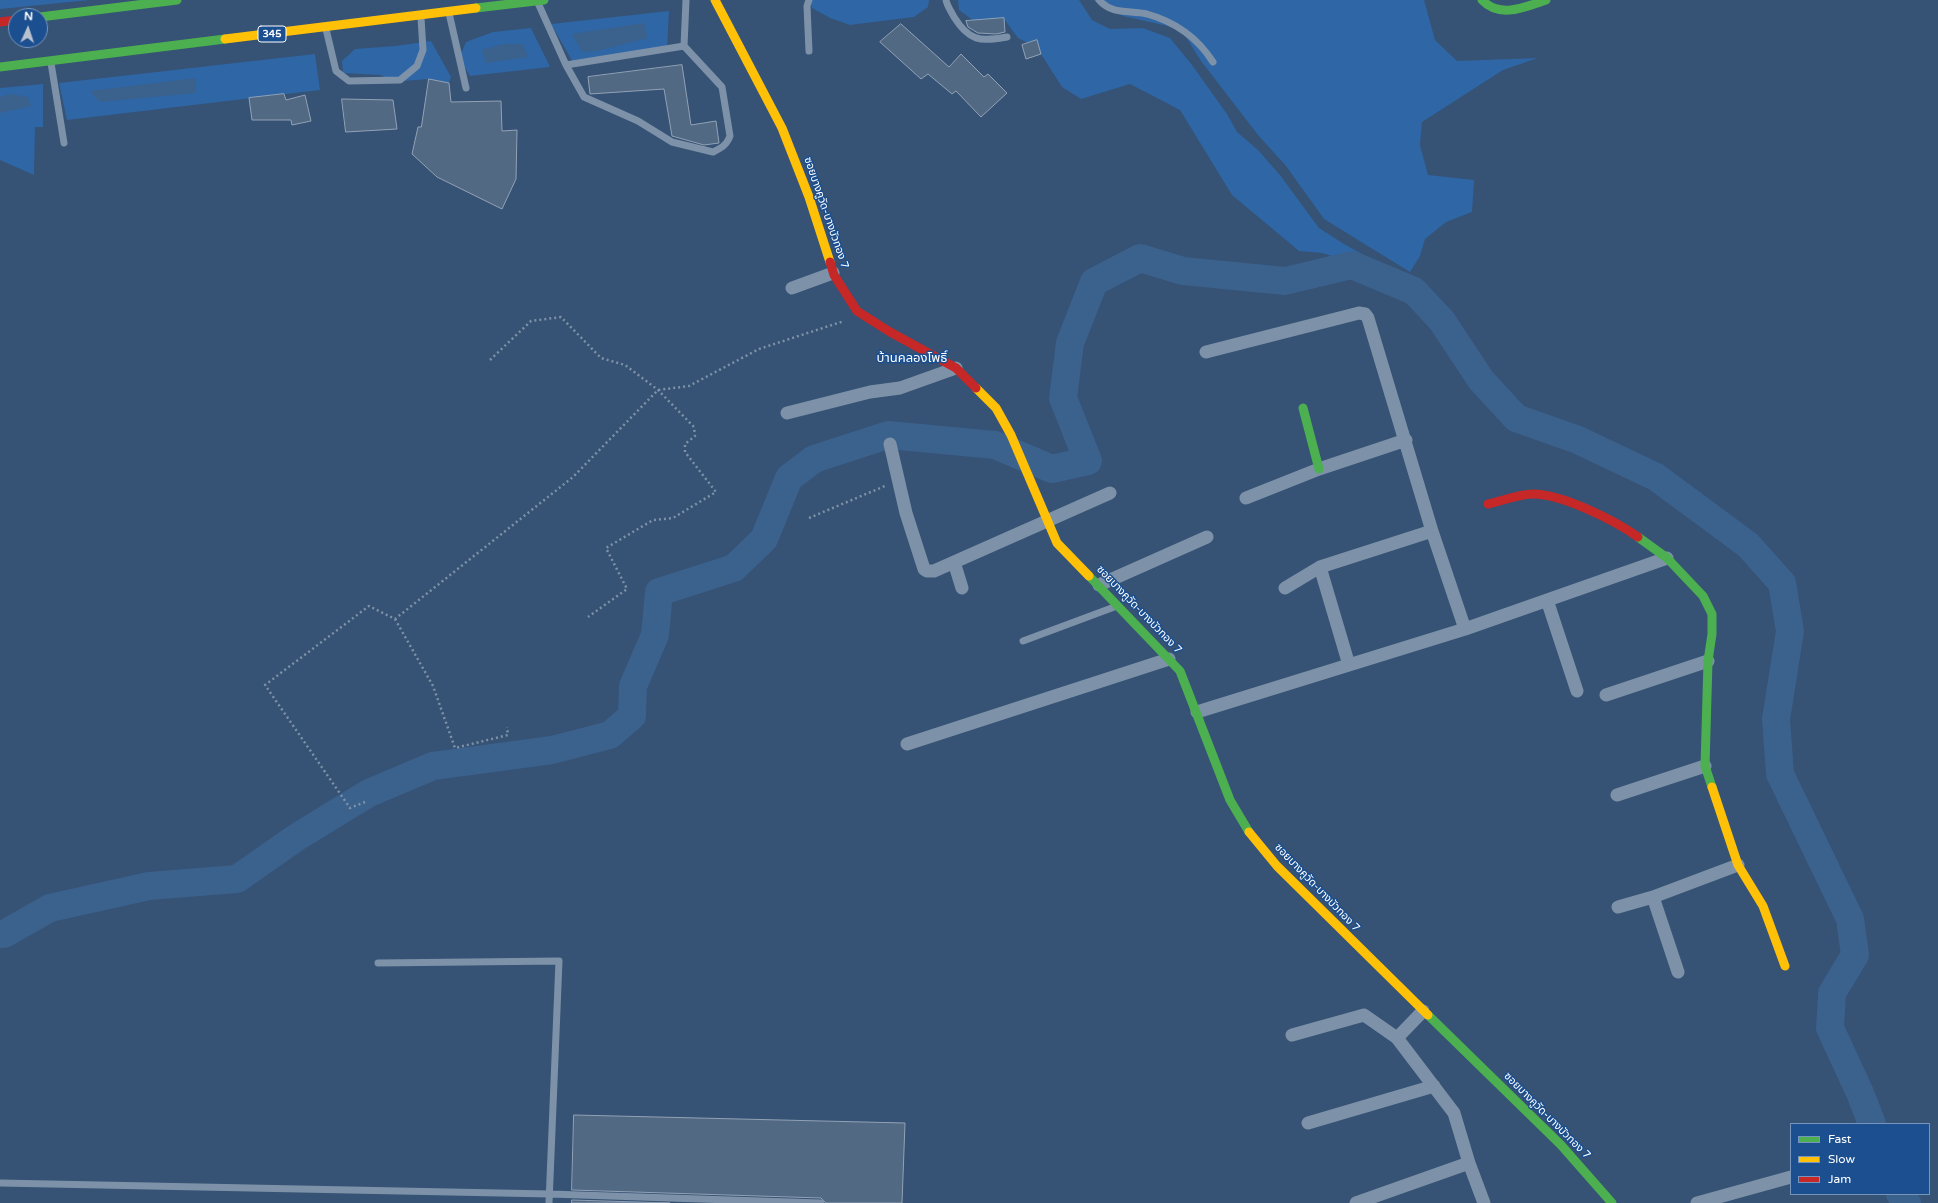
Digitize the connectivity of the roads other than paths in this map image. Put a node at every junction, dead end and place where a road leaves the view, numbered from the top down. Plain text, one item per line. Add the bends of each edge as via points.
1 (104, 0) edge
2 (177, 0) edge
3 (540, 0) edge
4 (686, 0) edge
5 (715, 0) edge
6 (809, 0) edge
7 (946, 0) edge
8 (1099, 0) edge
9 (1482, 0) edge
10 (1546, 0) edge
11 (127, 3) edge
12 (100, 9) junction
13 (449, 11) junction
14 (420, 15) junction
15 (48, 16) edge
16 (326, 27) junction
17 (1007, 37) dead end
18 (684, 46) junction
19 (810, 51) dead end
20 (50, 61) junction
21 (1213, 62) dead end
22 (566, 65) junction
23 (0, 67) edge
24 (466, 88) dead end
25 (64, 142) dead end
26 (833, 273) junction
27 (792, 288) dead end
28 (1206, 352) dead end
29 (956, 368) junction
30 (1303, 408) dead end
31 (787, 413) dead end
32 (1406, 440) junction
33 (890, 444) dead end
34 (1319, 468) junction
35 (1110, 493) dead end
36 (1246, 498) dead end
37 (1488, 504) dead end
38 (1048, 520) junction
39 (1432, 531) junction
40 (1207, 537) dead end
41 (1667, 558) junction
42 (954, 562) junction
43 (1320, 567) junction
44 (1099, 585) junction
45 (962, 588) dead end
46 (1285, 588) dead end
47 (1546, 600) junction
48 (1119, 605) junction
49 (1465, 629) junction
50 (1023, 642) dead end
51 (1169, 660) junction
52 (1708, 661) junction
53 (1350, 665) junction
54 (1577, 691) dead end
55 (1606, 695) dead end
56 (1197, 712) junction
57 (907, 744) dead end
58 (1705, 766) junction
59 (1617, 795) dead end
60 (1738, 865) junction
61 (1653, 896) junction
62 (1618, 907) dead end
63 (378, 962) dead end
64 (1784, 966) dead end
65 (1678, 972) dead end
66 (1422, 1011) junction
67 (1292, 1035) dead end
68 (1397, 1038) junction
69 (1434, 1086) junction
70 (1308, 1123) dead end
71 (1469, 1163) junction
72 (1790, 1177) edge
73 (0, 1183) edge
74 (550, 1194) junction
75 (549, 1203) edge
76 (821, 1203) edge
77 (1356, 1203) edge
78 (1484, 1203) edge
79 (1612, 1203) edge
80 (1697, 1203) edge

1 - 12 lane
2 - 11 street
3 - 13 street, 345
3 - 22 lane
4 - 18 lane
5 - 26 street, ซอยบางคูวัด-บางบัวทอง 7 via 782,128 809,197
6 - 19 lane via 807,6
7 - 17 lane via 960,27 970,36 986,41
8 - 21 lane via 1109,10 1148,14 1171,22 1190,34 1205,49
9 - 10 street via 1485,5 1497,10 1512,11
11 - 12 street
12 - 15 street
13 - 14 street, 345
13 - 24 lane
14 - 16 street, 345
14 - 16 lane via 423,50 417,66 400,80 349,81 336,72
16 - 20 street, 345
18 - 22 lane
18 - 22 lane via 722,87 730,136 723,147 714,152 672,142 638,120 584,97
20 - 23 street, 345
20 - 25 lane
26 - 27 street
26 - 29 street, ซอยบางคูวัด-บางบัวทอง 7 via 857,311
28 - 32 street via 1359,313 1365,314
29 - 31 street via 900,388 870,392
29 - 38 street, ซอยบางคูวัด-บางบัวทอง 7 via 996,408 1011,434
30 - 34 street
32 - 34 street
32 - 39 street
33 - 42 street via 906,513 924,569 934,571
34 - 36 street
35 - 38 street
37 - 41 street via 1532,494 1551,496 1626,528
38 - 42 street
38 - 44 street, ซอยบางคูวัด-บางบัวทอง 7 via 1057,543
39 - 43 street
39 - 49 street
40 - 44 street
41 - 47 street
41 - 52 street via 1703,596 1712,614
42 - 45 street
43 - 46 street
43 - 53 street
44 - 48 street, ซอยบางคูวัด-บางบัวทอง 7
47 - 49 street
47 - 54 street
48 - 50 lane
48 - 51 street, ซอยบางคูวัด-บางบัวทอง 7
49 - 53 street
51 - 56 street, ซอยบางคูวัด-บางบัวทอง 7 via 1180,671
51 - 57 street
52 - 55 street
52 - 58 street
53 - 56 street
56 - 66 street, ซอยบางคูวัด-บางบัวทอง 7 via 1230,800 1245,828 1277,866
58 - 59 street
58 - 60 street
60 - 61 street
60 - 64 street via 1763,906
61 - 62 street
61 - 65 street
63 - 74 lane via 559,961
66 - 68 street
66 - 79 street, ซอยบางคูวัด-บางบัวทอง 7 via 1561,1145
67 - 68 street via 1364,1015
68 - 69 street
69 - 70 street
69 - 71 street via 1454,1113
71 - 77 street
71 - 78 street
72 - 80 street
73 - 74 lane
74 - 75 lane
74 - 76 lane

